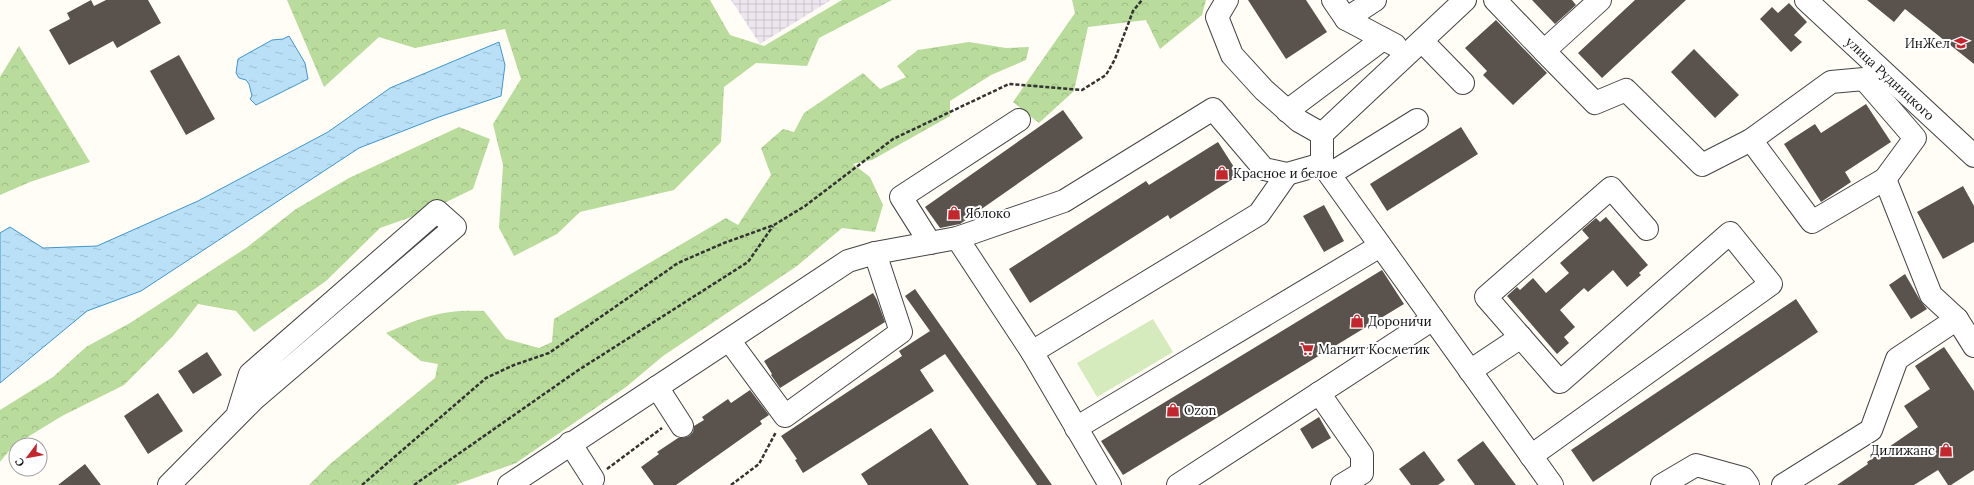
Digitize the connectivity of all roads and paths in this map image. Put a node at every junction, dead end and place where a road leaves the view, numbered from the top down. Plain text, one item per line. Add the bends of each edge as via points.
1 (1142, 0) edge
2 (1227, 0) edge
3 (1333, 0) edge
4 (1375, 0) edge
5 (1465, 0) edge
6 (1496, 0) edge
7 (1600, 0) edge
8 (1806, 0) edge
9 (1346, 19) junction
10 (1383, 38) junction
11 (1415, 47) junction
12 (1544, 51) junction
13 (1463, 83) dead end
14 (1287, 111) junction
15 (1930, 116) junction
16 (1019, 120) dead end
17 (1416, 120) dead end
18 (1322, 134) junction
19 (1915, 138) junction
20 (1751, 140) junction
21 (1974, 156) edge
22 (1326, 169) junction
23 (1287, 174) junction
24 (1885, 179) junction
25 (774, 225) junction
26 (1647, 229) dead end
27 (957, 238) junction
28 (930, 243) junction
29 (1380, 246) junction
30 (875, 253) junction
31 (1433, 319) junction
32 (1957, 319) junction
33 (1521, 337) junction
34 (729, 340) junction
35 (1974, 346) edge
36 (1032, 352) junction
37 (1470, 371) junction
38 (657, 387) junction
39 (1319, 393) junction
40 (237, 416) junction
41 (785, 416) junction
42 (679, 422) joint
43 (1076, 428) junction
44 (570, 443) junction
45 (1531, 456) junction
46 (1206, 478) edge
47 (593, 479) joint
48 (169, 485) edge
49 (362, 485) edge
50 (414, 485) edge
51 (509, 485) edge
52 (731, 485) edge
53 (1110, 485) edge
54 (1178, 485) edge
55 (1342, 485) edge
56 (1552, 485) edge
57 (1662, 485) edge
58 (1748, 485) edge
59 (1783, 485) edge

1 - 25 path via 1133,11 1115,59 1106,75 1082,90 1009,84 892,139 805,206
2 - 14 street via 1217,17 1232,55
3 - 9 street
4 - 9 street
5 - 11 street
6 - 12 street
7 - 12 street
8 - 15 street, улица Рудницкого
9 - 10 street
10 - 11 street
10 - 14 street
11 - 13 street
11 - 18 street
12 - 20 street via 1594,103 1626,90 1702,164
14 - 18 street
15 - 19 street
15 - 21 street, улица Рудницкого
16 - 28 street via 902,198
17 - 22 street
18 - 22 street
19 - 20 street via 1864,79 1831,82
19 - 24 street
20 - 24 street via 1812,222
22 - 23 street
22 - 29 street
23 - 27 street via 1264,169 1213,109 1064,201
23 - 36 street via 1259,214
24 - 32 street via 1931,295
25 - 49 path via 678,263 549,353 514,364 486,378
25 - 50 path via 748,262 577,371
26 - 33 street via 1611,188 1486,297
27 - 28 street
27 - 36 street
28 - 30 street
29 - 31 street
29 - 43 street
30 - 34 street via 848,261
30 - 41 street via 901,332
31 - 37 street
31 - 39 street
32 - 35 street
32 - 59 street via 1897,359 1871,430
33 - 37 street
33 - 45 street via 1560,382 1730,233 1772,284
34 - 38 street
34 - 41 street
36 - 43 street
37 - 45 street
38 - 42 street
38 - 44 street
39 - 46 street
39 - 55 street via 1362,455 1362,473
40 - 40 street via 253,400 455,227 437,211 250,374
40 - 48 street
41 - 52 path via 759,464
42 - 47 path
43 - 53 street
44 - 47 street
44 - 51 street
45 - 56 street
46 - 54 street
57 - 58 street via 1696,465 1743,478

